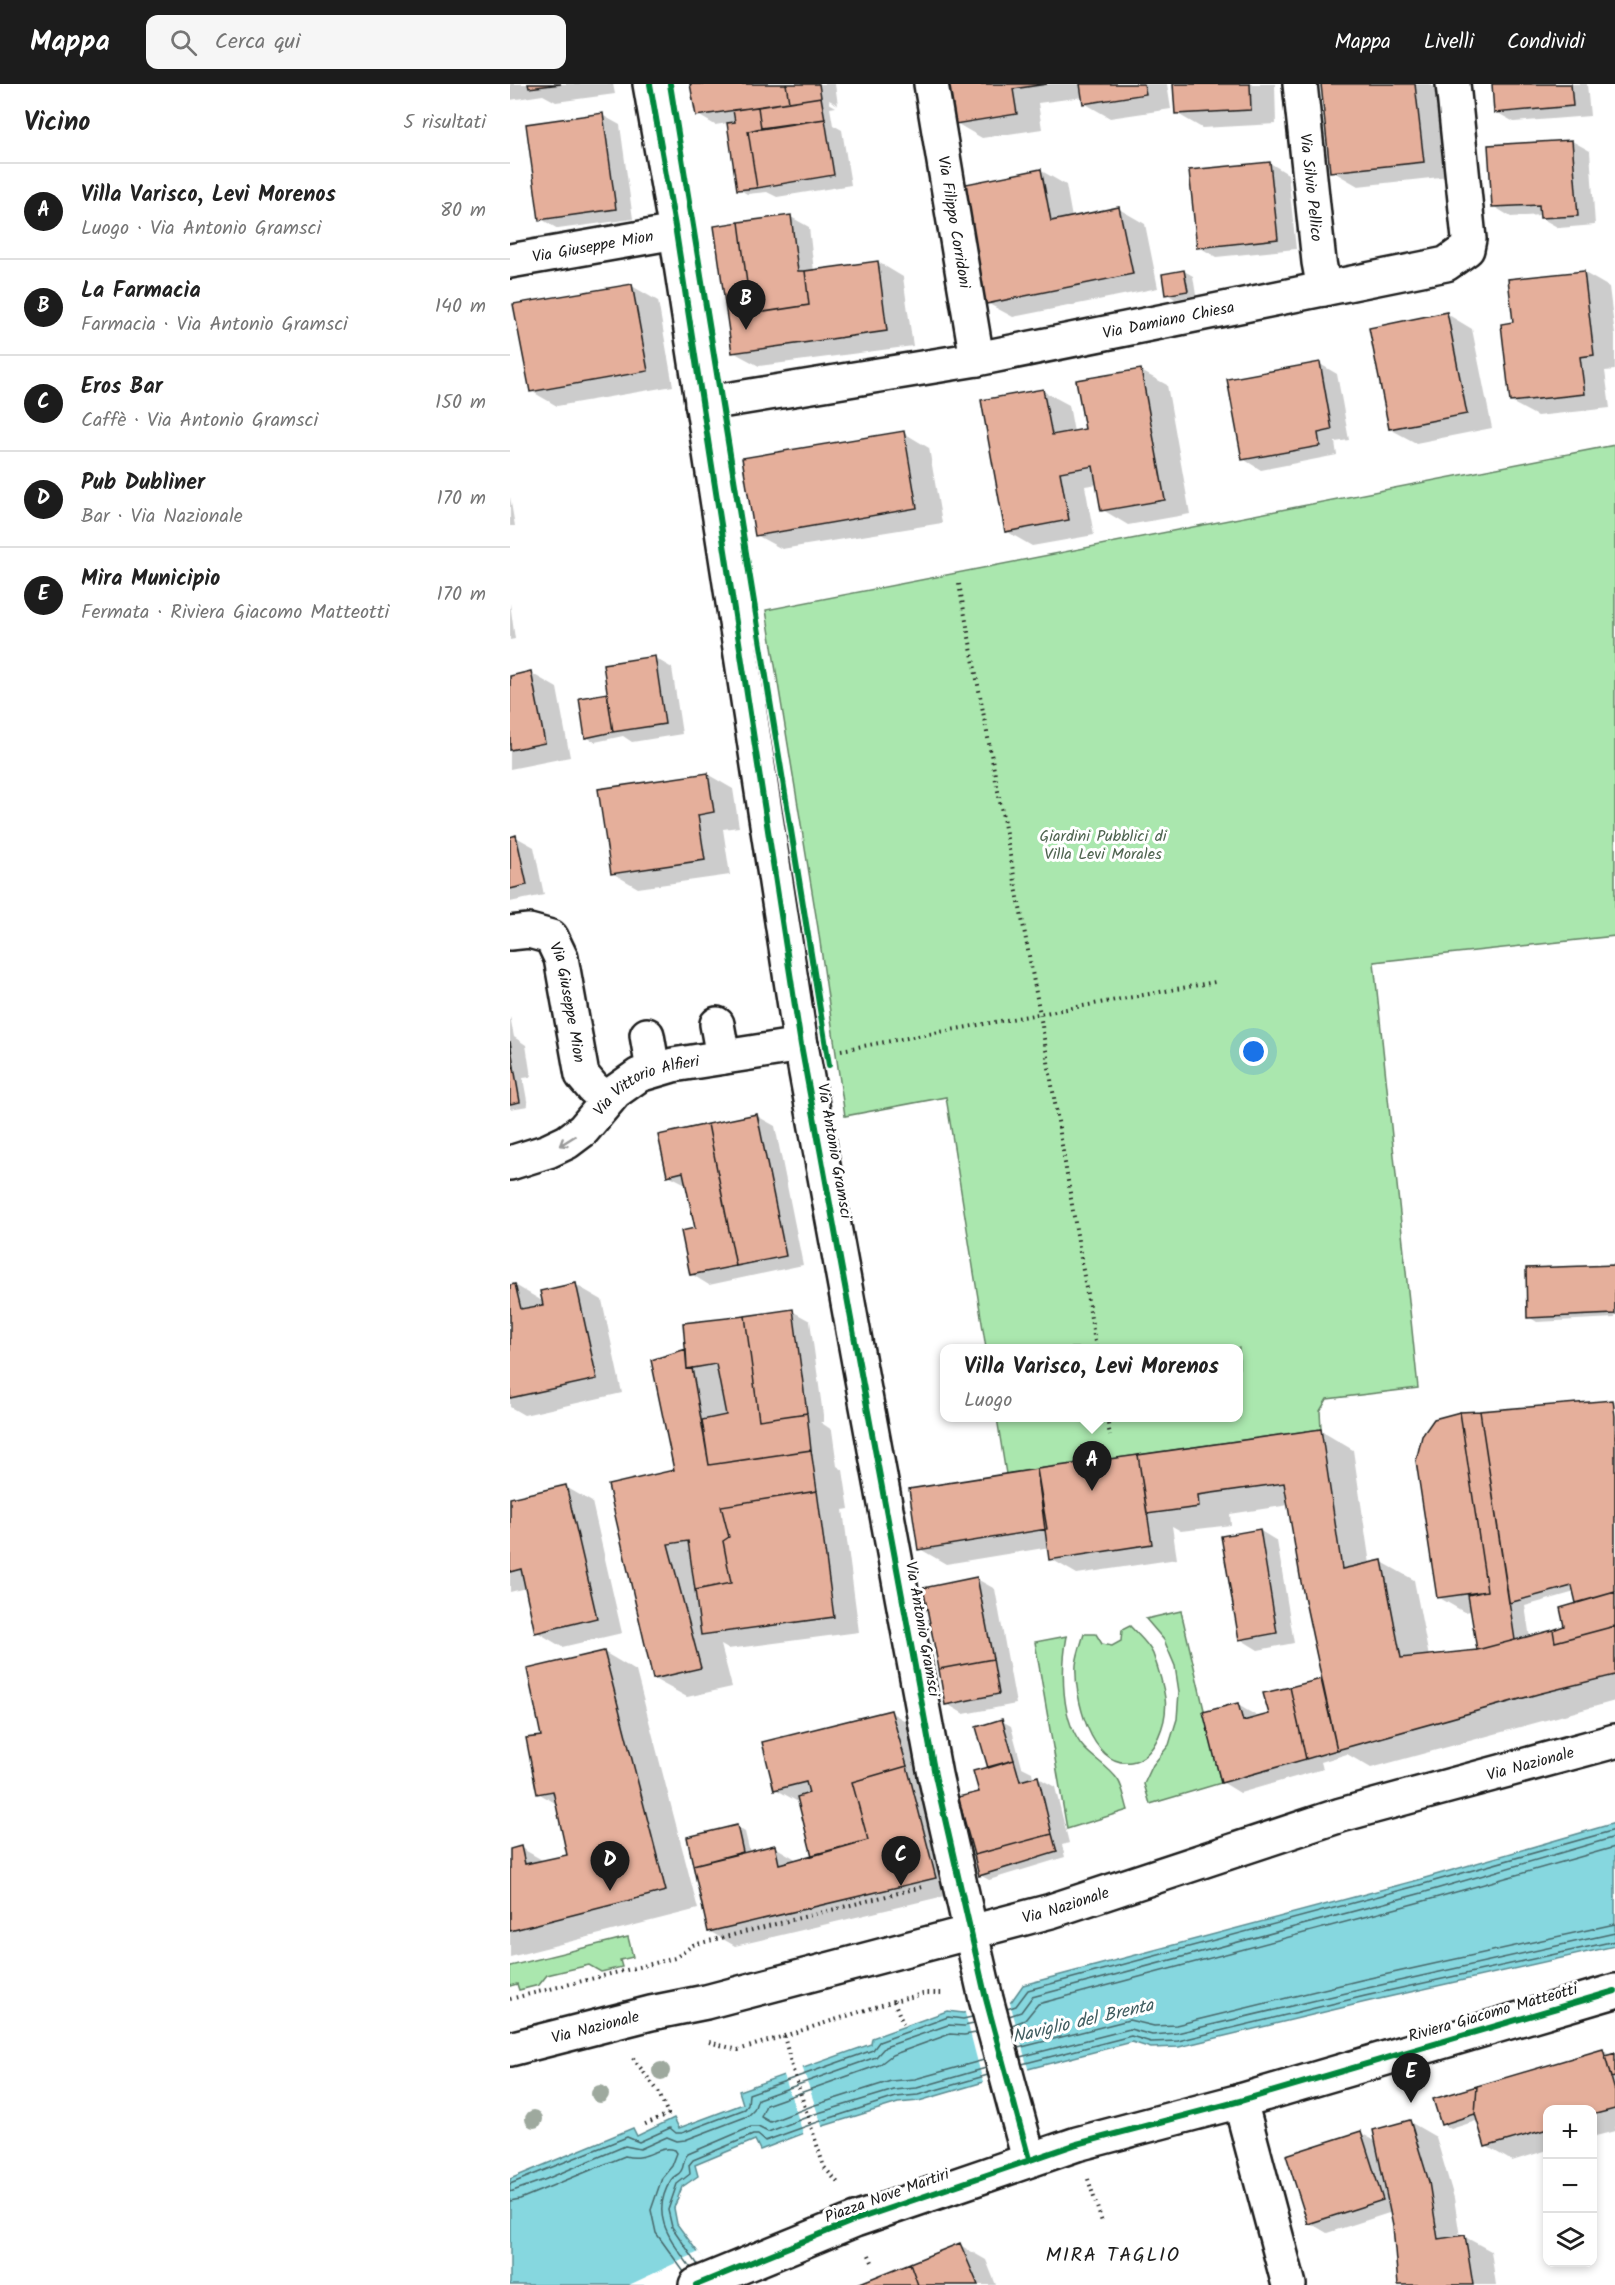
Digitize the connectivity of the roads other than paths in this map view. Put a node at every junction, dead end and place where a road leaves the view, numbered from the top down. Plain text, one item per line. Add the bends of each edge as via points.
1 (650, 84) edge
2 (932, 84) edge
3 (1300, 84) edge
4 (1453, 84) edge
5 (676, 232) junction
6 (510, 261) edge
7 (1324, 289) junction
8 (977, 359) junction
9 (702, 404) junction
10 (510, 933) edge
11 (717, 1024) dead end
12 (647, 1035) dead end
13 (801, 1045) junction
14 (723, 1057) junction
15 (652, 1070) junction
16 (608, 1100) junction
17 (510, 1163) edge
18 (1615, 1740) edge
19 (971, 1933) junction
20 (1615, 1991) edge
21 (510, 2049) edge
22 (1240, 2101) junction
23 (1029, 2159) junction
24 (761, 2273) edge
25 (707, 2280) edge
26 (1289, 2285) edge

1 - 5 street, Via Antonio Gramsci
2 - 8 street, Via Filippo Corridoni
3 - 7 street, Via Silvio Pellico
4 - 7 street, Via Damiano Chiesa via 1468,224 1467,249 1446,264
5 - 6 street, Via Giuseppe Mion
5 - 9 street, Via Antonio Gramsci
7 - 8 street, Via Damiano Chiesa
8 - 9 street, Via Damiano Chiesa
9 - 13 street, Via Antonio Gramsci
10 - 16 street, Via Giuseppe Mion via 529,931 551,938 561,958 582,1075
11 - 14 street
12 - 15 street
13 - 14 street, Via Vittorio Alfieri
13 - 19 street, Via Antonio Gramsci via 935,1775
14 - 15 street, Via Vittorio Alfieri
15 - 16 street, Via Vittorio Alfieri via 626,1083
16 -> 17 street, Via Vittorio Alfieri via 583,1130 567,1142
18 - 19 street, Via Nazionale via 1341,1815 1051,1911
19 - 21 street, Via Nazionale
19 - 23 street
20 - 22 street, Riviera Giacomo Matteotti
22 - 23 street, Piazza Nove Martiri
22 - 26 street
23 - 24 street, Piazza Nove Martiri via 855,2220
24 - 25 street, Piazza Nove Martiri

